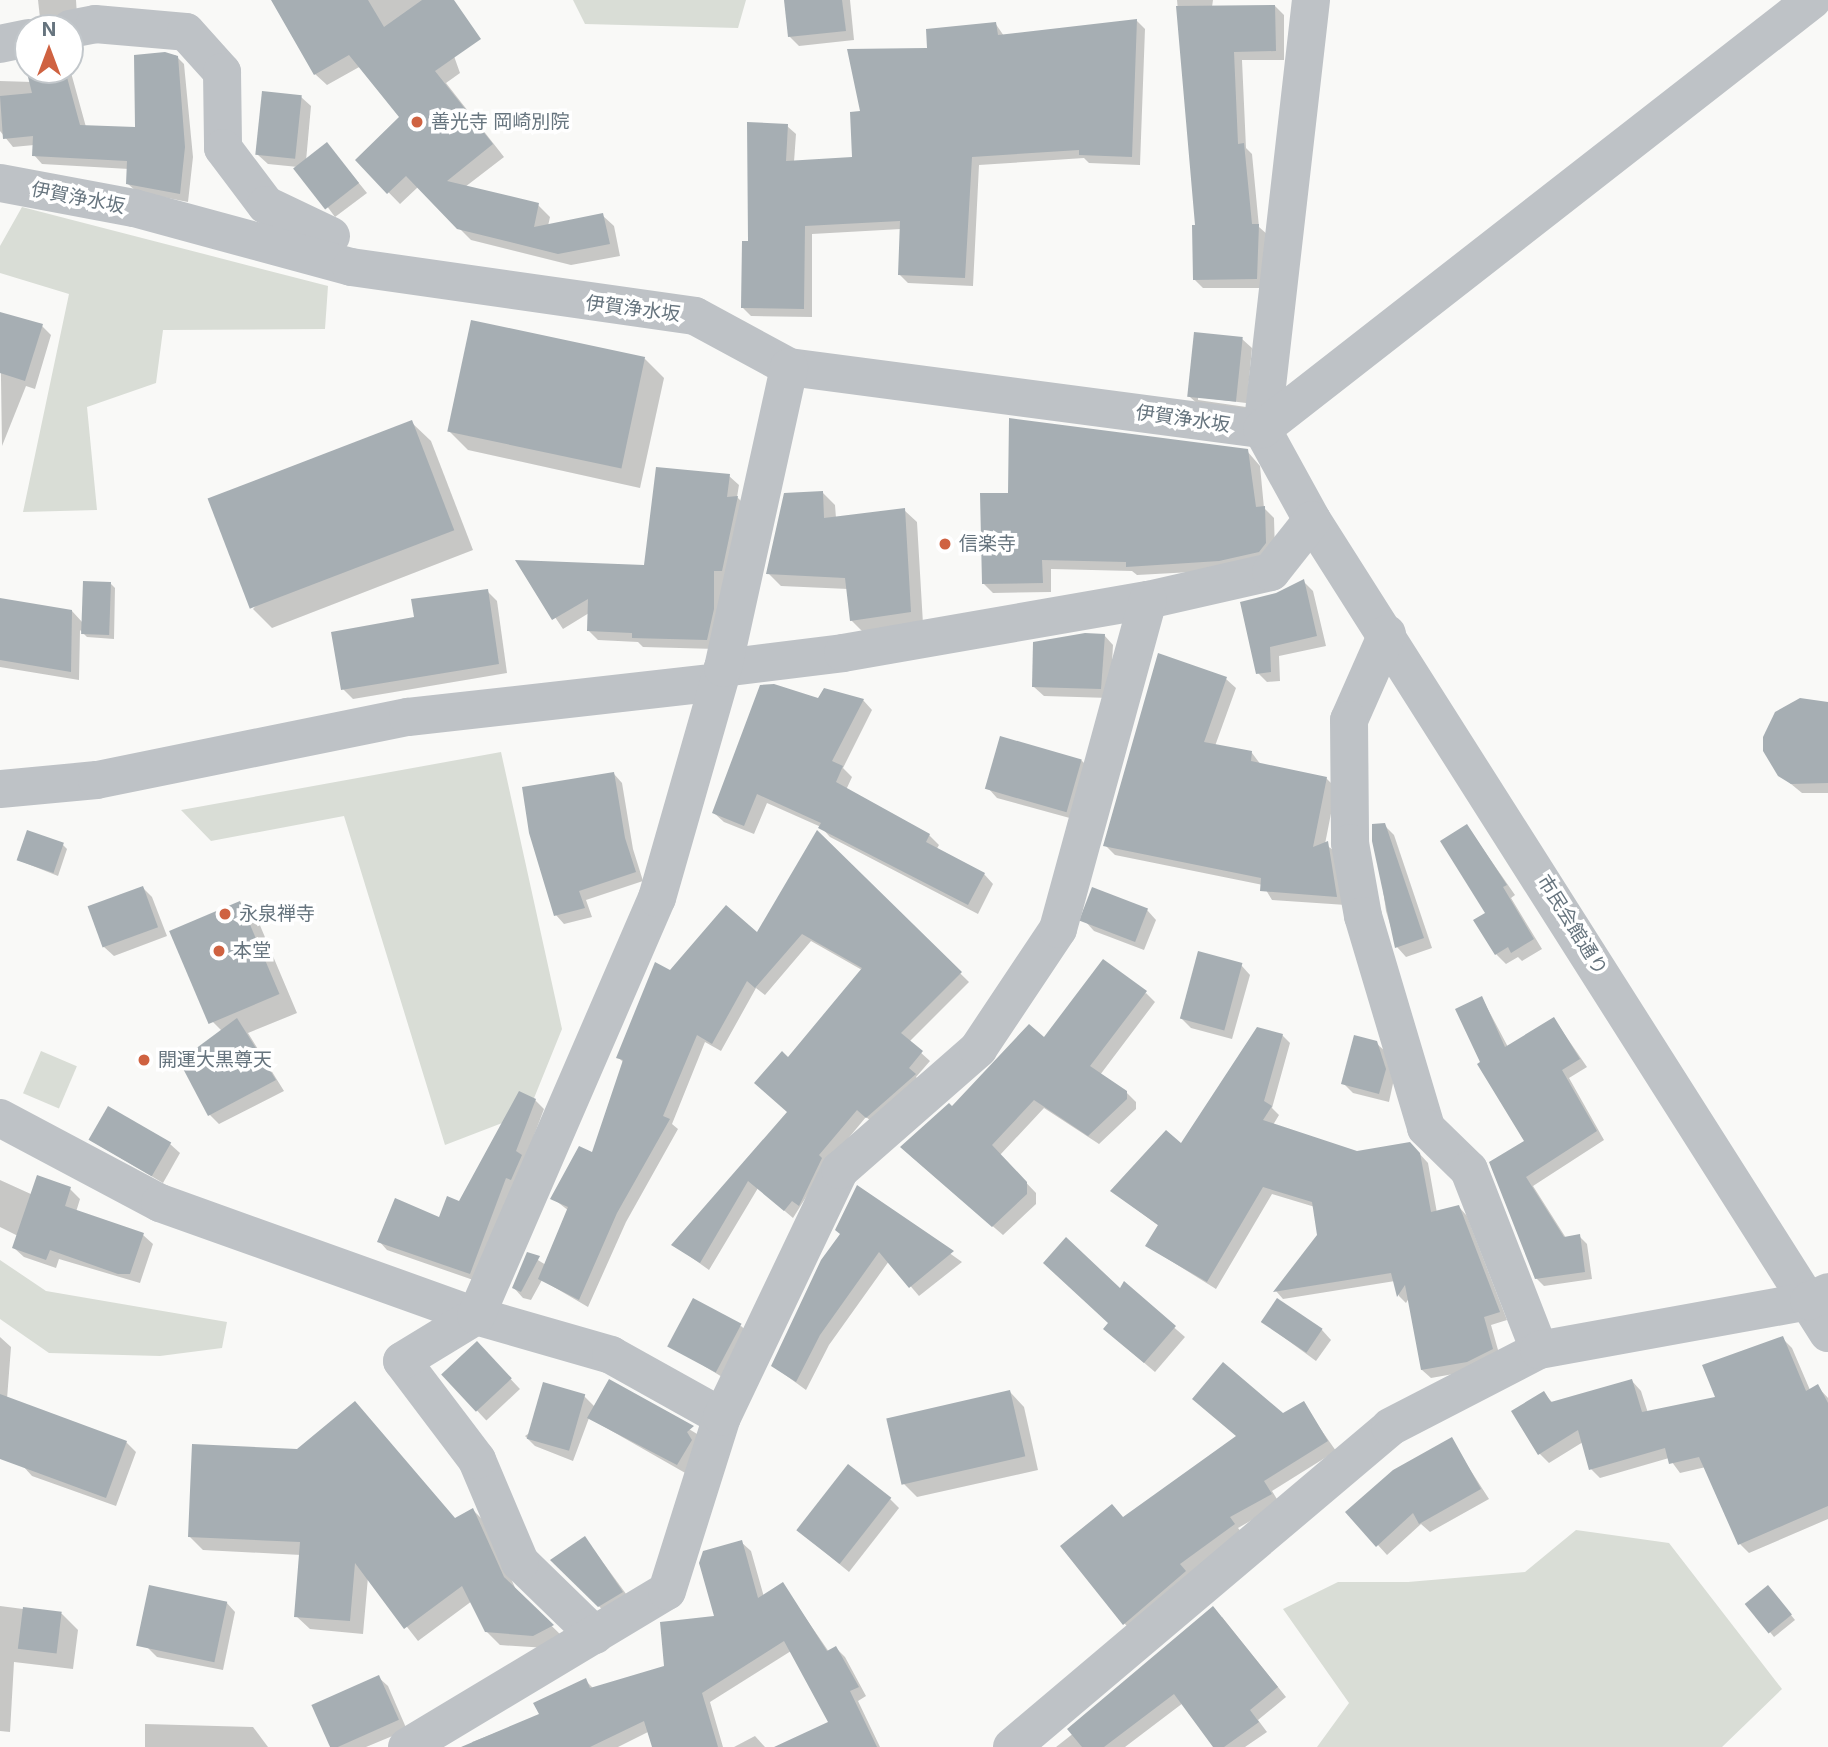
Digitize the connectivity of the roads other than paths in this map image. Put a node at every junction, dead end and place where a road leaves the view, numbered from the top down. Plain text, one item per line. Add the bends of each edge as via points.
1 (1311, 0) edge
2 (1812, 0) edge
3 (84, 26) edge
4 (0, 183) edge
5 (331, 236) dead end
6 (789, 367) junction
7 (1262, 429) junction
8 (1312, 520) junction
9 (1148, 600) junction
10 (1387, 634) junction
11 (721, 675) junction
12 (0, 789) edge
13 (0, 1118) edge
14 (1822, 1308) edge
15 (476, 1316) junction
16 (1539, 1350) junction
17 (722, 1417) junction
18 (595, 1635) junction
19 (407, 1747) edge
20 (1012, 1747) edge

1 - 7 street
2 - 7 street
3 - 5 street via 186,32 222,72 223,148 266,205
4 - 6 street, 伊賀浄水坂 via 134,208 351,267 695,316
6 - 7 street, 伊賀浄水坂
6 - 11 street
7 - 8 street, 市民会館通り
8 - 9 street via 1271,572
8 - 10 street, 市民会館通り
9 - 11 street
9 - 17 street via 1058,929 978,1049 840,1170
10 - 14 street, 市民会館通り
10 - 16 street via 1349,720 1350,842 1363,916 1426,1128 1469,1170
11 - 12 street via 408,717 97,780
11 - 15 street via 657,898
13 - 15 street via 160,1203
14 - 16 street
15 - 17 street via 611,1354
15 - 18 street via 402,1361 477,1460 520,1562
16 - 20 street via 1390,1427
17 - 18 street via 667,1591
18 - 19 street

